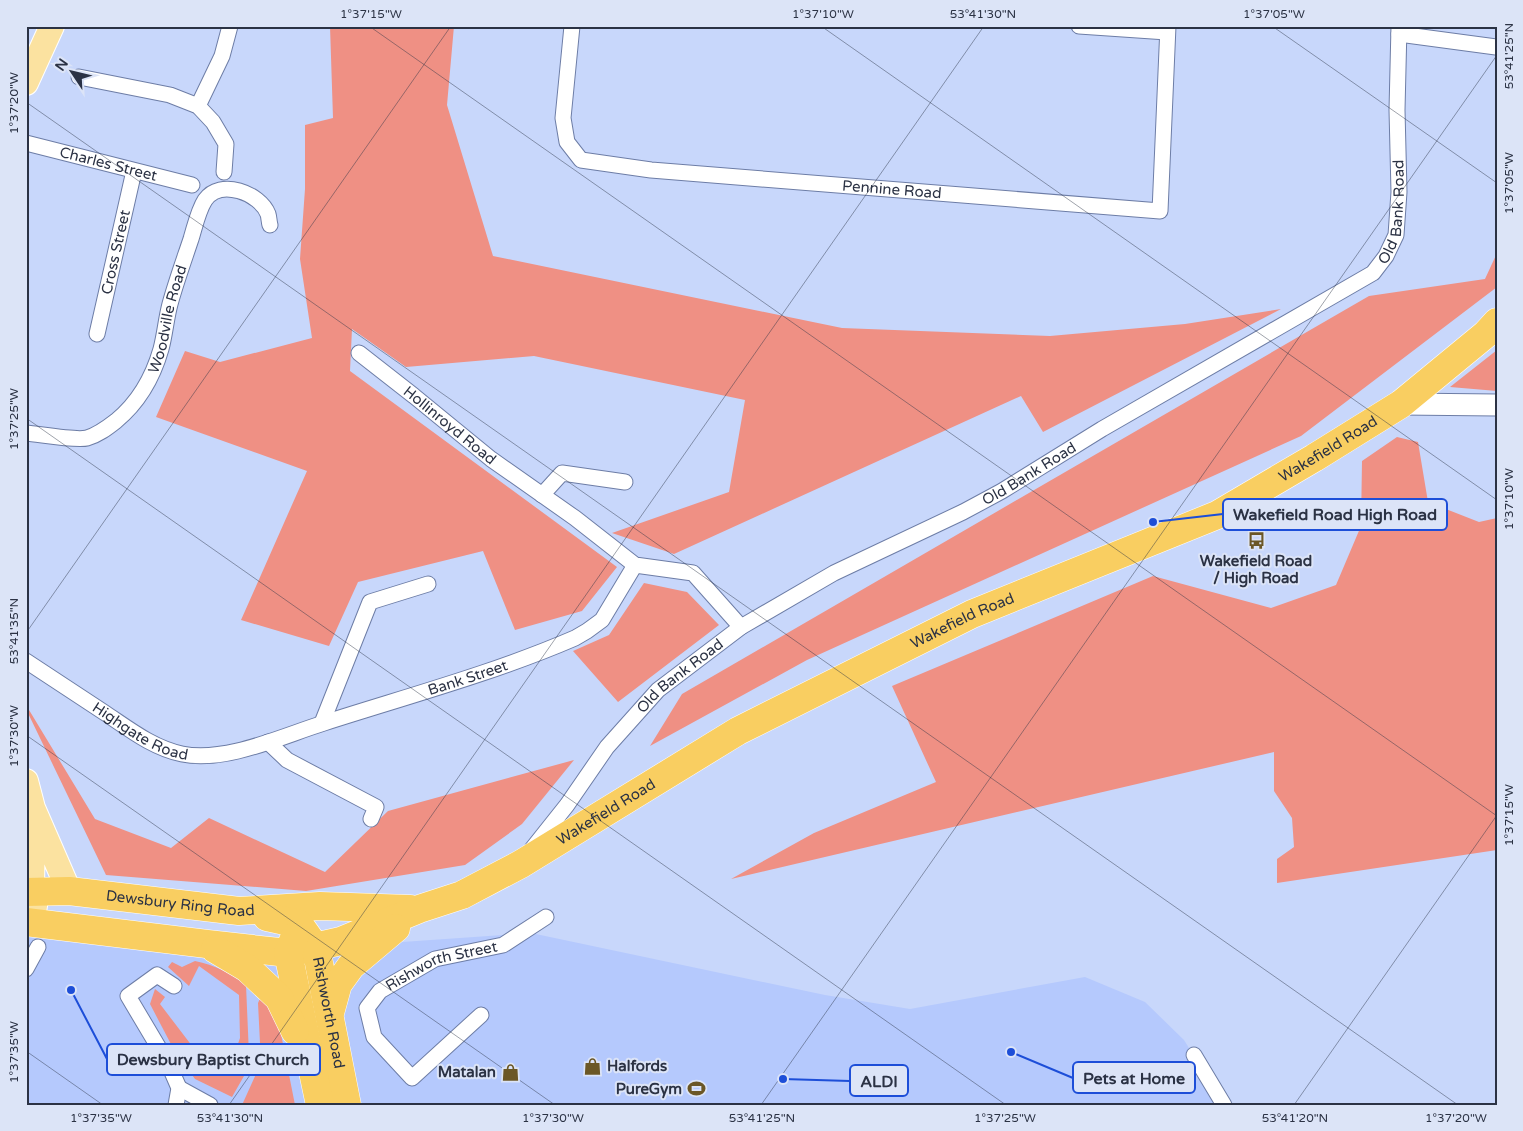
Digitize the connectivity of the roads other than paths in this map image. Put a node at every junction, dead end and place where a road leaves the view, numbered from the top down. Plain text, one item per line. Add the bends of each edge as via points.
1 (52, 26) edge
2 (230, 26) edge
3 (572, 26) edge
4 (1079, 26) edge
5 (1168, 29) edge
6 (1399, 30) edge
7 (1496, 46) edge
8 (79, 77) dead end
9 (26, 83) edge
10 (198, 106) junction
11 (26, 143) edge
12 (134, 170) junction
13 (224, 172) dead end
14 (192, 185) dead end
15 (270, 225) dead end
16 (1497, 322) edge
17 (97, 334) dead end
18 (359, 353) dead end
19 (1400, 404) junction
20 (1497, 405) edge
21 (26, 433) edge
22 (625, 482) dead end
23 (542, 495) junction
24 (635, 566) junction
25 (428, 584) dead end
26 (741, 627) junction
27 (26, 661) edge
28 (322, 723) junction
29 (268, 742) junction
30 (26, 781) edge
31 (33, 808) junction
32 (371, 819) dead end
33 (521, 864) junction
34 (29, 891) edge
35 (68, 891) junction
36 (327, 906) junction
37 (419, 909) junction
38 (239, 911) junction
39 (546, 917) dead end
40 (26, 921) edge
41 (299, 924) junction
42 (207, 944) junction
43 (38, 947) dead end
44 (316, 948) junction
45 (288, 952) junction
46 (26, 969) edge
47 (174, 986) dead end
48 (481, 1015) dead end
49 (329, 1017) junction
50 (1194, 1055) dead end
51 (311, 1061) junction
52 (179, 1088) junction
53 (176, 1105) edge
54 (210, 1105) edge
55 (320, 1105) edge
56 (346, 1105) edge
57 (1224, 1105) edge

1 - 9 main road
2 - 10 street via 222,56
3 - 5 street, Pennine Road via 563,118 567,142 581,160 651,170 1160,211
4 - 5 street
6 - 7 street
6 - 26 street, Old Bank Road via 1396,235 1386,256 1372,273 1102,429 1002,491 834,572
8 - 10 street via 170,95
10 - 13 street via 213,122 226,144
11 - 12 street, Charles Street
12 - 14 street, Charles Street
12 - 17 street, Cross Street
15 - 21 street, Woodville Road via 263,206 247,194 225,189 208,196 196,221 170,305 161,348 144,391 103,431 84,439
16 - 19 highway, Wakefield Road
18 - 23 street, Hollinroyd Road via 491,459
19 - 20 street
19 - 33 highway, Wakefield Road via 1217,515 972,614 738,731
22 - 23 street via 562,473
23 - 24 street, Hollinroyd Road
24 - 26 street via 693,574
24 - 28 street, Bank Street via 602,620 575,638 457,682
25 - 28 street via 370,602
26 - 33 street, Old Bank Road via 658,690 607,748
27 - 29 street, Highgate Road via 165,750 206,756
28 - 29 street, Bank Street
29 - 32 street via 287,760 376,807
30 - 31 main road
31 - 34 main road
31 - 35 main road
33 - 37 highway, Wakefield Road via 462,895
34 - 35 highway, Dewsbury Ring Road
34 - 40 main road via 35,906
35 - 38 highway, Dewsbury Ring Road
36 - 37 highway, Wakefield Road
36 - 38 highway, Dewsbury Ring Road
36 - 41 highway, Rishworth Road
37 - 44 highway, Wakefield Road via 342,942
37 - 49 highway via 351,966 338,984
38 - 41 highway
39 - 48 street, Rishworth Street via 504,944 435,959 380,991 366,1008 374,1037 412,1078
40 - 42 highway
41 - 44 highway, Rishworth Road
41 - 45 highway, Rishworth Road
42 - 45 highway
42 - 51 highway via 247,968 279,998
43 - 46 street
44 - 45 highway
44 - 49 highway, Rishworth Road
45 - 51 highway, Rishworth Road
47 - 52 street via 157,975 128,996
49 - 56 highway, Rishworth Road
50 - 57 street
51 - 55 highway, Rishworth Road
52 - 53 street
52 - 54 street

